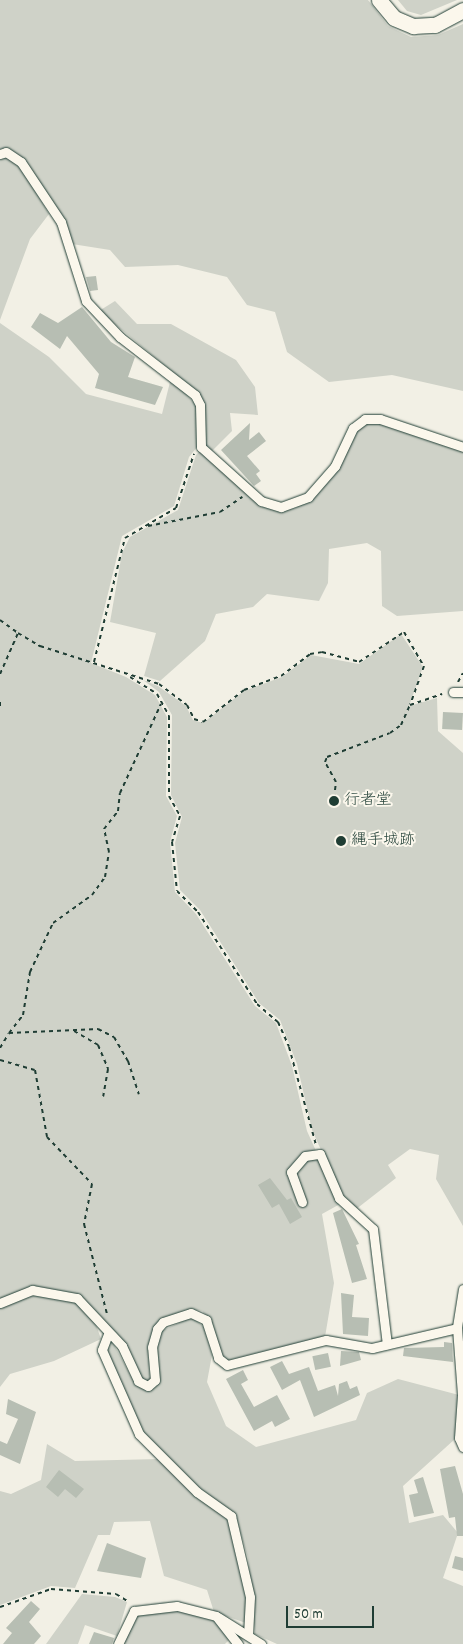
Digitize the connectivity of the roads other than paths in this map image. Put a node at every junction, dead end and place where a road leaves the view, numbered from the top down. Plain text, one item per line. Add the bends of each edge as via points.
1 (379, 0) edge
2 (463, 10) edge
3 (0, 154) edge
4 (463, 447) edge
5 (453, 692) road end
6 (463, 692) edge
7 (302, 1202) dead end
8 (463, 1289) edge
9 (0, 1303) edge
10 (457, 1328) junction
11 (108, 1334) junction
12 (387, 1344) junction
13 (463, 1447) edge
14 (216, 1616) junction
15 (248, 1634) junction
16 (118, 1644) edge
17 (238, 1644) edge
18 (262, 1644) edge

1 - 2 main road via 394,18 413,26 435,25
3 - 4 street via 6,152 21,162 61,222 80,290 103,322 195,395 200,405 202,447 249,493 281,507 308,497 335,466 353,428 370,418
5 - 6 street
7 - 12 street via 291,1172 305,1156 320,1154 339,1198 373,1230
8 - 10 street
9 - 11 street via 32,1290 65,1294 88,1306
10 - 12 street
10 - 13 street via 462,1394 459,1438
11 - 12 street via 127,1353 138,1381 148,1386 154,1380 152,1347 157,1329 163,1322 194,1312 206,1320 218,1358 227,1365 326,1340 365,1348
11 - 15 street via 102,1350 139,1434 197,1492 231,1516 250,1597
14 - 15 street
14 - 16 street via 186,1606 134,1611
14 - 17 street
15 - 18 street

